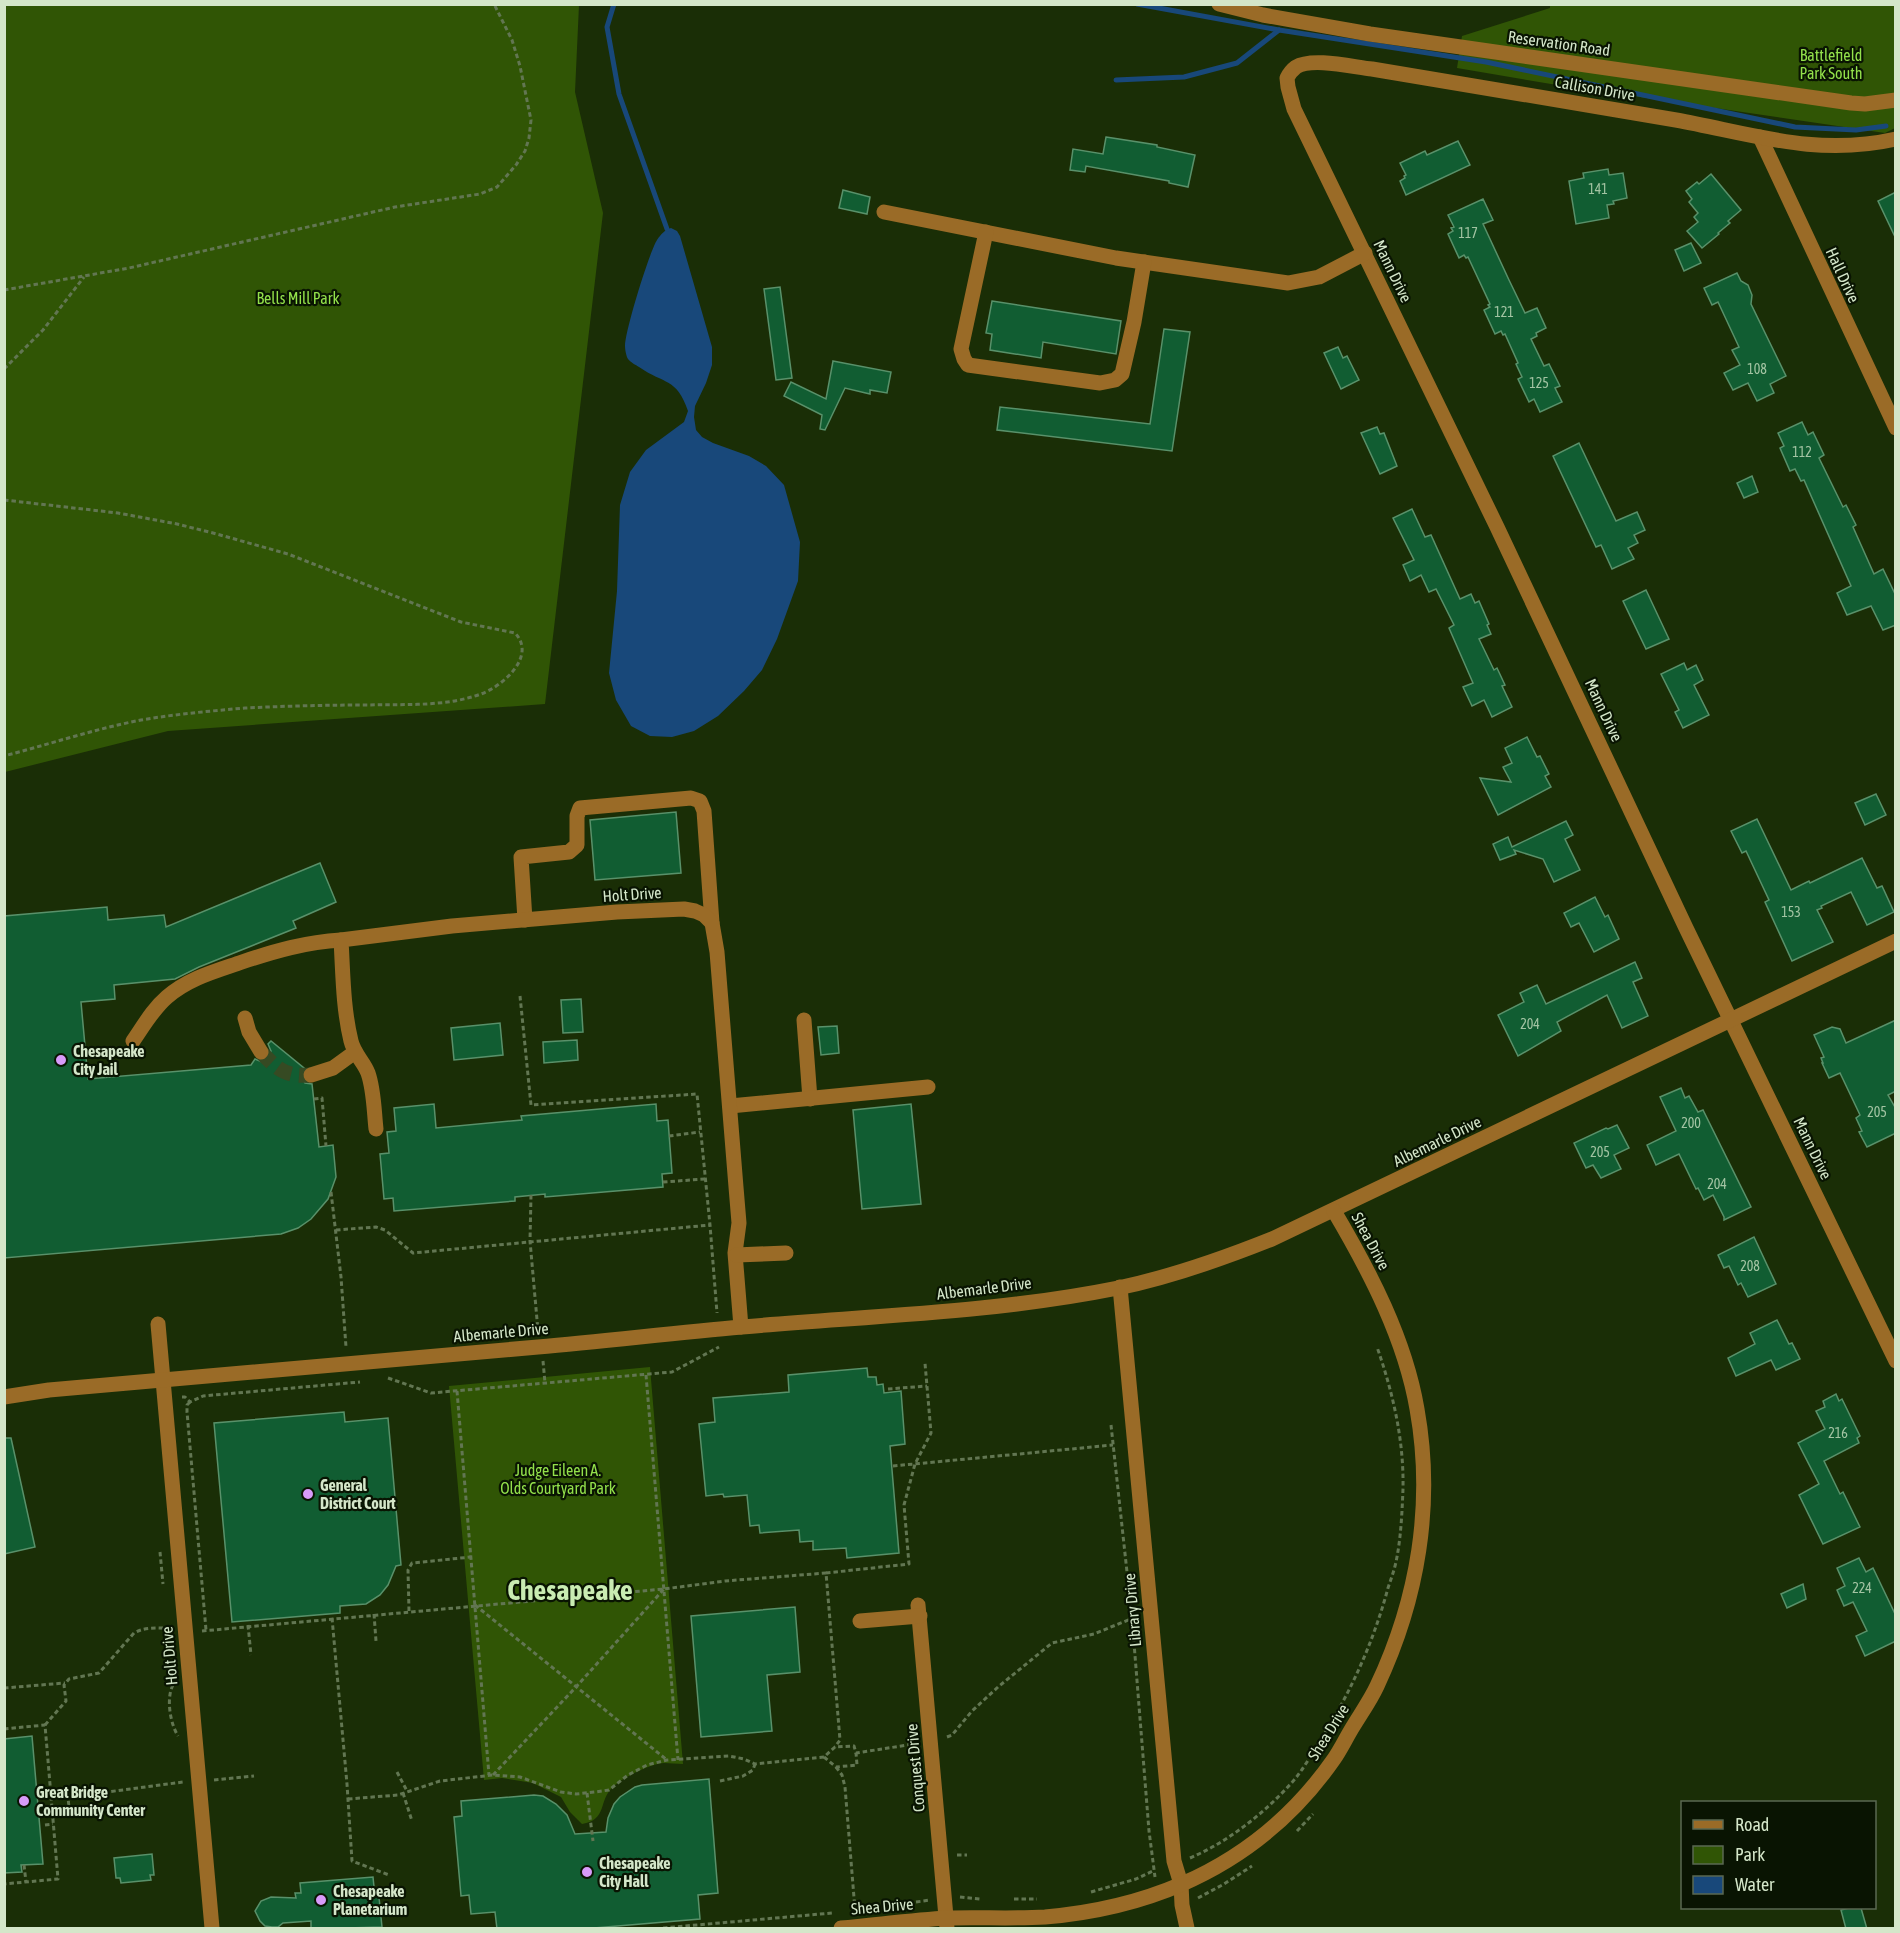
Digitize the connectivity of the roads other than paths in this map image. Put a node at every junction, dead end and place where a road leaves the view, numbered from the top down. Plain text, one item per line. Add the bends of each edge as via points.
1 (1219, 4) edge
2 (1290, 73) joint
3 (1896, 100) edge
4 (1760, 137) junction
5 (1896, 139) edge
6 (884, 212) dead end
7 (986, 232) junction
8 (1365, 253) junction
9 (1144, 261) junction
10 (1896, 428) edge
11 (525, 920) junction
12 (712, 923) junction
13 (341, 940) junction
14 (1896, 940) edge
15 (246, 1018) dead end
16 (804, 1020) dead end
17 (1732, 1020) junction
18 (133, 1041) dead end
19 (261, 1052) tunnel mouth
20 (355, 1052) junction
21 (311, 1075) tunnel mouth
22 (928, 1086) dead end
23 (810, 1099) junction
24 (730, 1106) junction
25 (376, 1128) dead end
26 (1334, 1211) junction
27 (786, 1253) dead end
28 (736, 1255) junction
29 (1120, 1287) junction
30 (158, 1324) dead end
31 (741, 1327) junction
32 (1896, 1361) edge
33 (164, 1379) junction
34 (4, 1396) edge
35 (860, 1621) dead end
36 (1181, 1884) junction
37 (946, 1923) edge
38 (212, 1929) edge
39 (840, 1929) edge
40 (1187, 1929) edge

1 - 3 street, Reservation Road via 1370,34 1839,101 1865,104
2 - 4 street, Callison Drive via 1311,63 1372,69
2 - 8 street, Mann Drive via 1287,82 1294,109
4 - 5 street, Callison Drive via 1843,147
4 - 10 street, Hall Drive
6 - 7 street
7 - 9 street
7 - 9 street via 961,349 968,365 1100,383 1114,380 1122,374
8 - 9 street via 1319,277 1288,283
8 - 17 street, Mann Drive
11 - 12 street, Holt Drive via 684,909 704,915
11 - 12 street via 521,857 572,850 577,845 580,808 691,798 700,801 704,811
11 - 13 street, Holt Drive
12 - 24 street
13 - 18 street, Holt Drive via 275,951 190,981 167,997
13 - 20 street via 344,1008
14 - 17 street, Albemarle Drive
15 - 19 street
16 - 23 street
17 - 26 street, Albemarle Drive
17 - 32 street, Mann Drive
20 - 21 street via 333,1068
20 - 25 street via 367,1070
22 - 23 street
23 - 24 street
24 - 28 street via 739,1223
26 - 29 street, Albemarle Drive via 1229,1256
26 - 36 street, Shea Drive via 1380,1298 1401,1349 1417,1407 1424,1501 1412,1589 1396,1643 1376,1689 1336,1757 1313,1787 1253,1845
27 - 28 street
28 - 31 street
29 - 31 street, Albemarle Drive via 941,1312
29 - 36 street, Library Drive via 1174,1861
30 - 33 street, Holt Drive
31 - 33 street, Albemarle Drive
33 - 34 street, Albemarle Drive
33 - 38 street, Holt Drive
35 - 37 street, Conquest Drive via 919,1610
36 - 37 street, Shea Drive via 1107,1909
36 - 40 street, Library Drive
37 - 39 street, Shea Drive

